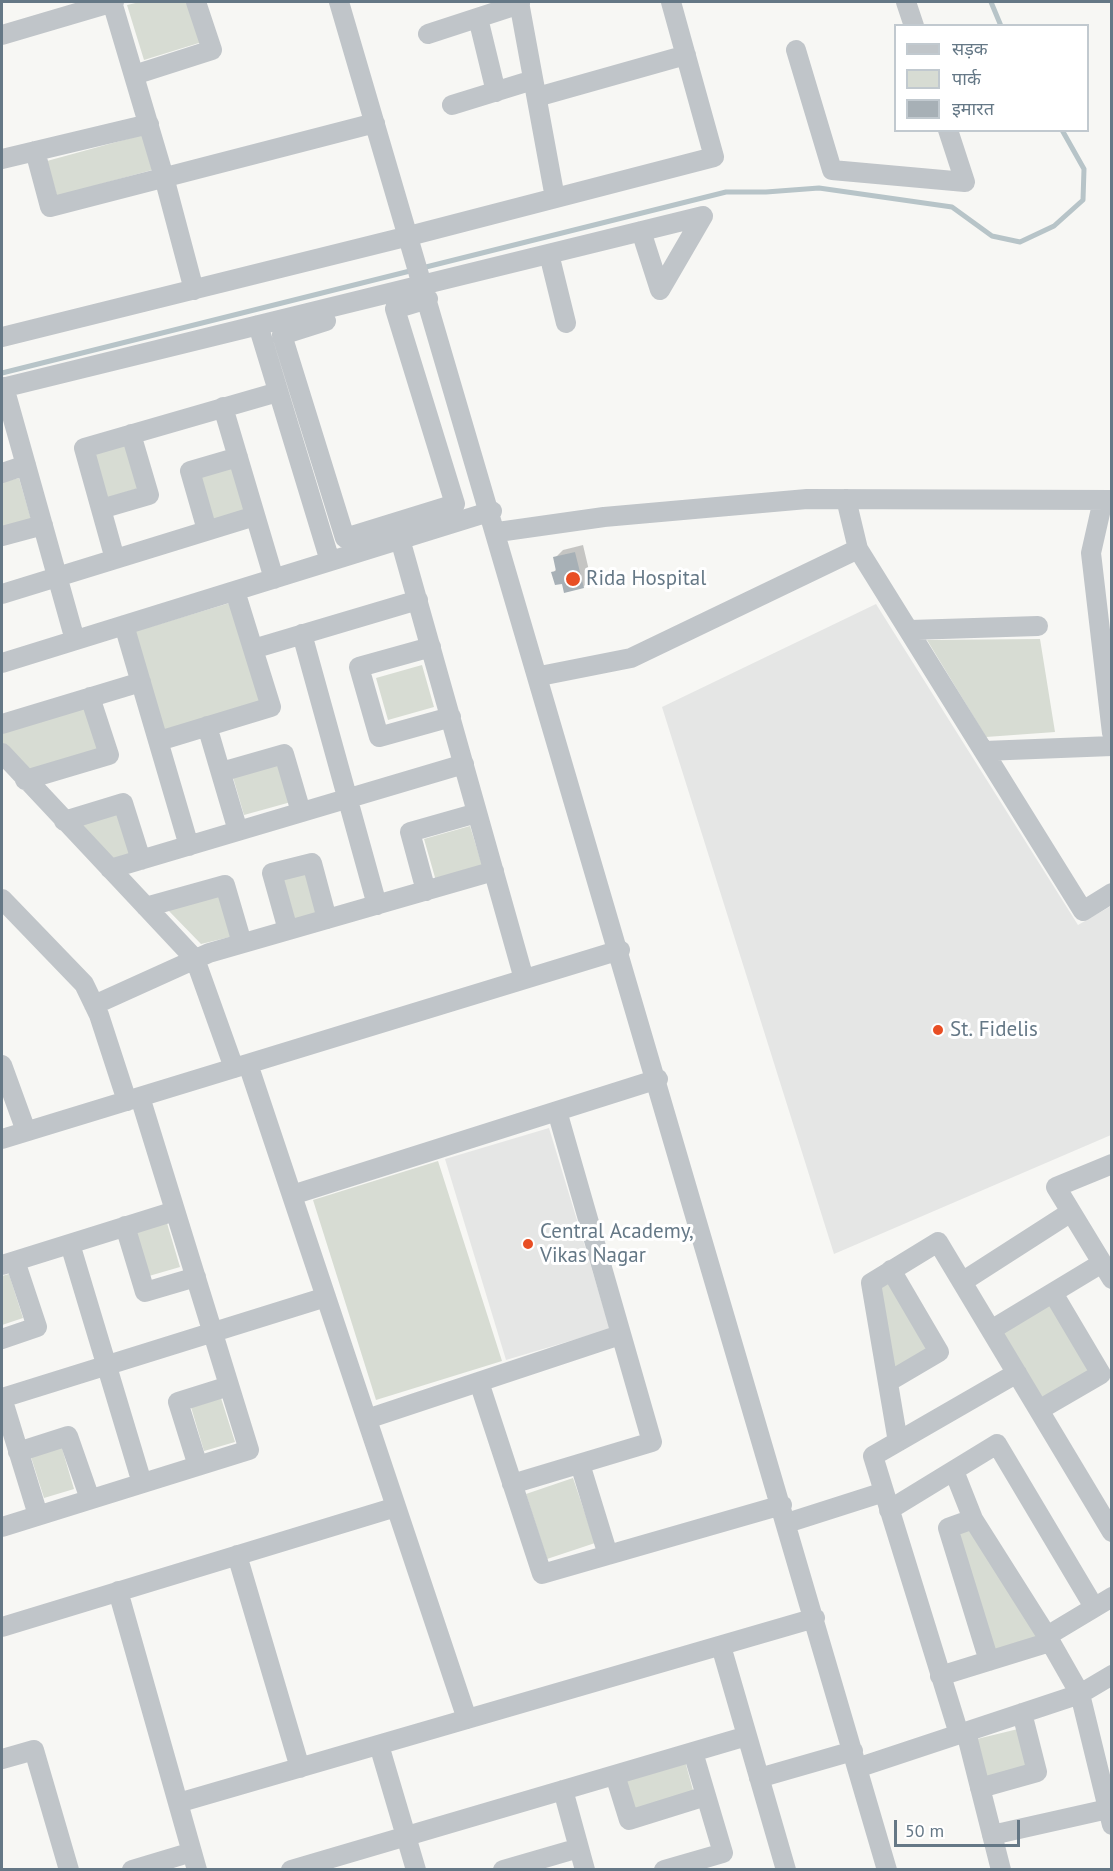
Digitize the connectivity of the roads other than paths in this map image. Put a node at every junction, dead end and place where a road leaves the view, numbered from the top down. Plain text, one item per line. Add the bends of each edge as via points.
1 (113, 2) edge
2 (196, 2) edge
3 (339, 2) edge
4 (671, 2) edge
5 (906, 2) edge
6 (520, 3) edge
7 (478, 18) junction
8 (913, 24) edge
9 (428, 34) dead end
10 (2, 35) edge
11 (795, 50) dead end
12 (686, 55) junction
13 (134, 75) junction
14 (535, 89) junction
15 (496, 92) junction
16 (452, 105) dead end
17 (375, 123) junction
18 (148, 124) junction
19 (949, 132) edge
20 (35, 151) junction
21 (2, 159) edge
22 (164, 177) junction
23 (555, 198) junction
24 (641, 231) dead end
25 (409, 236) junction
26 (549, 254) junction
27 (422, 281) junction
28 (194, 290) junction
29 (394, 309) junction
30 (566, 323) dead end
31 (258, 325) junction
32 (2, 338) edge
33 (3, 388) edge
34 (278, 392) junction
35 (223, 407) junction
36 (131, 434) junction
37 (238, 457) junction
38 (26, 465) junction
39 (2, 473) edge
40 (846, 499) junction
41 (1107, 500) edge
42 (101, 509) junction
43 (492, 511) junction
44 (255, 516) junction
45 (43, 525) junction
46 (207, 530) junction
47 (498, 532) junction
48 (2, 536) edge
49 (400, 539) junction
50 (858, 549) junction
51 (115, 559) junction
52 (330, 561) junction
53 (57, 577) junction
54 (274, 579) junction
55 (235, 591) junction
56 (2, 594) edge
57 (417, 600) junction
58 (124, 625) junction
59 (1038, 626) dead end
60 (910, 630) junction
61 (302, 634) junction
62 (1106, 638) edge
63 (75, 640) junction
64 (431, 647) junction
65 (253, 649) junction
66 (2, 663) edge
67 (540, 676) junction
68 (141, 682) junction
69 (90, 697) junction
70 (451, 717) junction
71 (2, 724) edge
72 (207, 726) junction
73 (1112, 733) edge
74 (159, 741) junction
75 (1112, 746) edge
76 (984, 751) junction
77 (2, 753) edge
78 (464, 764) junction
79 (220, 772) junction
80 (25, 780) junction
81 (347, 798) junction
82 (301, 812) junction
83 (477, 813) junction
84 (64, 821) junction
85 (238, 831) junction
86 (189, 846) junction
87 (141, 860) junction
88 (110, 869) junction
89 (494, 871) junction
90 (426, 891) junction
91 (1112, 893) edge
92 (2, 899) edge
93 (377, 905) junction
94 (146, 907) junction
95 (327, 919) junction
96 (288, 930) junction
97 (242, 943) junction
98 (620, 950) junction
99 (195, 959) junction
100 (524, 979) junction
101 (94, 1005) junction
102 (2, 1065) edge
103 (241, 1066) junction
104 (658, 1079) junction
105 (134, 1099) junction
106 (557, 1111) junction
107 (26, 1131) junction
108 (2, 1139) edge
109 (1111, 1165) edge
110 (292, 1195) junction
111 (175, 1211) junction
112 (1071, 1212) junction
113 (125, 1226) junction
114 (70, 1244) junction
115 (8, 1263) edge
116 (891, 1270) junction
117 (1107, 1271) edge
118 (196, 1277) junction
119 (962, 1282) junction
120 (1053, 1293) junction
121 (326, 1297) junction
122 (991, 1330) junction
123 (213, 1332) junction
124 (620, 1335) junction
125 (2, 1339) edge
126 (106, 1365) junction
127 (1017, 1373) junction
128 (479, 1382) junction
129 (888, 1382) junction
130 (229, 1386) junction
131 (2, 1398) edge
132 (1039, 1410) junction
133 (367, 1419) junction
134 (898, 1442) junction
135 (18, 1452) junction
136 (579, 1464) junction
137 (198, 1466) junction
138 (954, 1471) junction
139 (142, 1483) junction
140 (512, 1484) junction
141 (90, 1499) junction
142 (887, 1501) junction
143 (396, 1507) junction
144 (785, 1514) junction
145 (38, 1515) junction
146 (973, 1519) junction
147 (2, 1527) edge
148 (1112, 1532) edge
149 (237, 1555) junction
150 (608, 1555) junction
151 (118, 1592) junction
152 (1112, 1597) edge
153 (1094, 1607) junction
154 (815, 1618) junction
155 (2, 1627) edge
156 (1049, 1639) junction
157 (721, 1646) junction
158 (989, 1661) junction
159 (1112, 1675) edge
160 (940, 1676) junction
161 (1080, 1694) junction
162 (1022, 1713) junction
163 (467, 1719) junction
164 (963, 1733) junction
165 (747, 1736) junction
166 (379, 1745) junction
167 (693, 1752) junction
168 (2, 1759) edge
169 (855, 1759) junction
170 (300, 1768) junction
171 (615, 1775) junction
172 (759, 1778) junction
173 (981, 1788) junction
174 (563, 1790) junction
175 (706, 1796) junction
176 (178, 1803) junction
177 (1110, 1817) edge
178 (992, 1834) junction
179 (406, 1836) junction
180 (579, 1848) junction
181 (358, 1860) edge
182 (194, 1861) edge
183 (525, 1866) edge
184 (69, 1869) edge
185 (132, 1869) edge
186 (291, 1869) edge
187 (416, 1869) edge
188 (503, 1869) edge
189 (585, 1869) edge
190 (664, 1869) edge
191 (786, 1869) edge
192 (887, 1869) edge
193 (1001, 1869) edge

1 - 10 street
1 - 13 street
2 - 13 street via 212,50
3 - 17 street
4 - 12 street
5 - 8 street
6 - 7 street
6 - 14 street
7 - 9 street
7 - 15 street
11 - 19 street via 832,170 965,182
12 - 14 street
12 - 23 street via 714,157
13 - 18 street
14 - 15 street
14 - 23 street
15 - 16 street
17 - 22 street
17 - 25 street
18 - 20 street
18 - 22 street
20 - 21 street
20 - 22 street via 50,207
22 - 28 street
23 - 25 street
24 - 26 street
25 - 27 street
25 - 28 street
26 - 27 street
26 - 30 street
27 - 29 street
27 - 31 street
27 - 43 street
28 - 32 street
29 - 29 street via 455,504 345,538 282,335 392,301
31 - 33 street
31 - 34 street
33 - 38 street
34 - 35 street
34 - 52 street
35 - 36 street
35 - 37 street
36 - 42 street via 84,448
36 - 42 street via 149,495
37 - 44 street
37 - 46 street via 190,471
38 - 39 street
38 - 45 street
40 - 41 street
40 - 47 street via 616,516
40 - 50 street
41 - 62 street via 1091,553
42 - 51 street
43 - 47 street
43 - 49 street
44 - 46 street
44 - 54 street
45 - 48 street
45 - 53 street
46 - 51 street
47 - 67 street
49 - 52 street
49 - 57 street
50 - 60 street
50 - 67 street via 631,658
51 - 53 street
52 - 54 street
53 - 56 street
53 - 63 street
54 - 55 street
55 - 58 street
55 - 65 street
57 - 61 street
57 - 64 street
58 - 63 street
58 - 68 street
59 - 60 street
60 - 76 street
61 - 65 street
61 - 81 street
62 - 73 street
63 - 66 street
64 - 70 street
64 - 70 street via 359,667 376,727 379,737
65 - 72 street via 271,707
67 - 98 street
68 - 69 street
68 - 74 street
69 - 71 street
69 - 80 street via 109,755
70 - 78 street
72 - 74 street
72 - 79 street
74 - 86 street
75 - 76 street
76 - 91 street via 1083,911
77 - 80 street
78 - 81 street
78 - 83 street
79 - 82 street via 284,754
79 - 85 street
80 - 84 street
81 - 82 street
81 - 93 street
82 - 85 street
83 - 89 street
83 - 90 street via 410,832
84 - 87 street via 123,802
84 - 88 street
85 - 86 street
86 - 87 street
87 - 88 street
88 - 94 street
89 - 90 street
89 - 100 street
90 - 93 street
92 - 101 street via 84,984
93 - 95 street
94 - 97 street via 225,885
94 - 99 street
95 - 96 street
95 - 96 street via 312,862 272,873
96 - 97 street
97 - 99 street
98 - 100 street
98 - 104 street
99 - 101 street
99 - 103 street
100 - 103 street
101 - 105 street
102 - 107 street
103 - 105 street
103 - 110 street
104 - 106 street
104 - 144 street
105 - 107 street
105 - 111 street
106 - 110 street
106 - 124 street
107 - 108 street
109 - 112 street via 1056,1187
110 - 121 street
111 - 113 street
111 - 118 street
112 - 117 street
112 - 119 street
113 - 114 street
113 - 118 street via 145,1292
114 - 115 street
114 - 126 street
115 - 125 street via 37,1328
116 - 119 street via 938,1242
116 - 129 street via 871,1283
116 - 129 street via 939,1352
117 - 120 street
118 - 123 street
119 - 122 street
120 - 122 street
120 - 132 street via 1101,1374
121 - 123 street
121 - 133 street
122 - 127 street
123 - 126 street
123 - 130 street
124 - 128 street
124 - 136 street via 652,1442
126 - 131 street
126 - 139 street
127 - 132 street
127 - 134 street
128 - 133 street
128 - 140 street
129 - 134 street
130 - 137 street via 249,1450
130 - 137 street via 178,1402
131 - 135 street
132 - 148 street
133 - 143 street
134 - 142 street via 873,1456
135 - 141 street via 68,1436
135 - 145 street
136 - 140 street
136 - 150 street
137 - 139 street
138 - 142 street
138 - 146 street
138 - 153 street via 998,1444
139 - 141 street
140 - 150 street via 542,1574
141 - 145 street
142 - 144 street
142 - 160 street
143 - 149 street
143 - 163 street
144 - 150 street
144 - 154 street
145 - 147 street
146 - 156 street
146 - 158 street via 948,1528
149 - 151 street
149 - 170 street
151 - 155 street
151 - 176 street
152 - 153 street
153 - 156 street
154 - 157 street
154 - 169 street
156 - 158 street
156 - 161 street
157 - 163 street
157 - 165 street
158 - 160 street
159 - 161 street
160 - 164 street
161 - 162 street
161 - 177 street
162 - 164 street
162 - 173 street via 1037,1772
163 - 166 street
164 - 169 street
164 - 173 street
165 - 167 street
165 - 172 street
166 - 170 street
166 - 179 street
167 - 171 street
167 - 175 street
168 - 184 street via 34,1750
169 - 172 street
169 - 192 street
170 - 176 street
171 - 174 street
171 - 175 street via 629,1820
172 - 191 street
173 - 178 street
174 - 179 street
174 - 180 street
175 - 190 street via 723,1852
176 - 182 street
177 - 178 street
178 - 193 street
179 - 181 street
179 - 187 street
180 - 183 street
180 - 189 street
181 - 186 street
182 - 185 street
183 - 188 street

